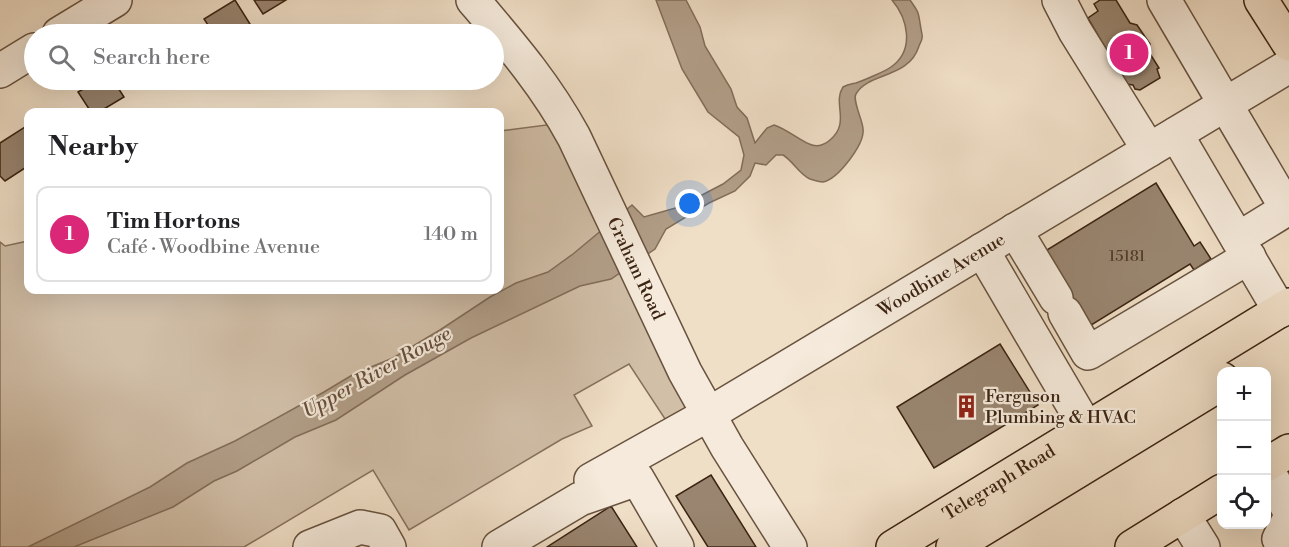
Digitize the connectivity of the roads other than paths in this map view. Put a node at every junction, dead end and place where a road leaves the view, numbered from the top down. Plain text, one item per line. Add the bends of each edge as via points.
1 (115, 0) edge
2 (472, 0) edge
3 (1059, 0) edge
4 (1164, 0) edge
5 (1261, 0) edge
6 (75, 24) edge
7 (492, 24) edge
8 (1286, 33) edge
9 (504, 38) edge
10 (24, 56) edge
11 (1289, 66) edge
12 (0, 71) edge
13 (1227, 104) junction
14 (1163, 142) junction
15 (1015, 230) junction
16 (1243, 248) junction
17 (982, 250) junction
18 (1285, 308) edge
19 (1088, 353) junction
20 (1234, 367) edge
21 (1054, 373) junction
22 (1217, 383) edge
23 (713, 422) junction
24 (1087, 429) junction
25 (1289, 451) edge
26 (1271, 463) edge
27 (1271, 475) edge
28 (637, 478) junction
29 (591, 480) dead end
30 (1217, 494) edge
31 (1289, 510) edge
32 (1183, 515) junction
33 (1289, 520) edge
34 (1135, 546) edge
35 (310, 547) edge
36 (389, 547) edge
37 (499, 547) edge
38 (677, 547) edge
39 (790, 547) edge
40 (893, 547) edge
41 (953, 547) edge
42 (1203, 547) edge
43 (1284, 547) edge

1 - 6 street
2 - 7 street, Graham Road
3 - 14 street via 1075,31
4 - 13 street
5 - 8 main road
9 - 23 street, Graham Road via 534,73 574,137
10 - 12 street
11 - 13 street, Woodbine Avenue
13 - 14 street, Woodbine Avenue
13 - 16 street via 1287,209
14 - 15 street, Woodbine Avenue
14 - 16 street
15 - 17 street, Woodbine Avenue
15 - 19 street
16 - 18 street
16 - 19 street
17 - 21 street
17 - 23 street, Woodbine Avenue
18 - 20 main road
18 - 24 main road, Telegraph Road
19 - 21 street
21 - 24 street
22 - 41 main road
23 - 28 street
23 - 29 street, Woodbine Avenue
23 - 39 street, Graham Road
24 - 40 main road, Telegraph Road
25 - 26 main road
27 - 31 street
28 - 37 street via 580,499
28 - 38 street
30 - 32 main road
32 - 34 main road
32 - 42 street
33 - 43 street via 1279,539
35 - 36 street via 360,527 380,531

